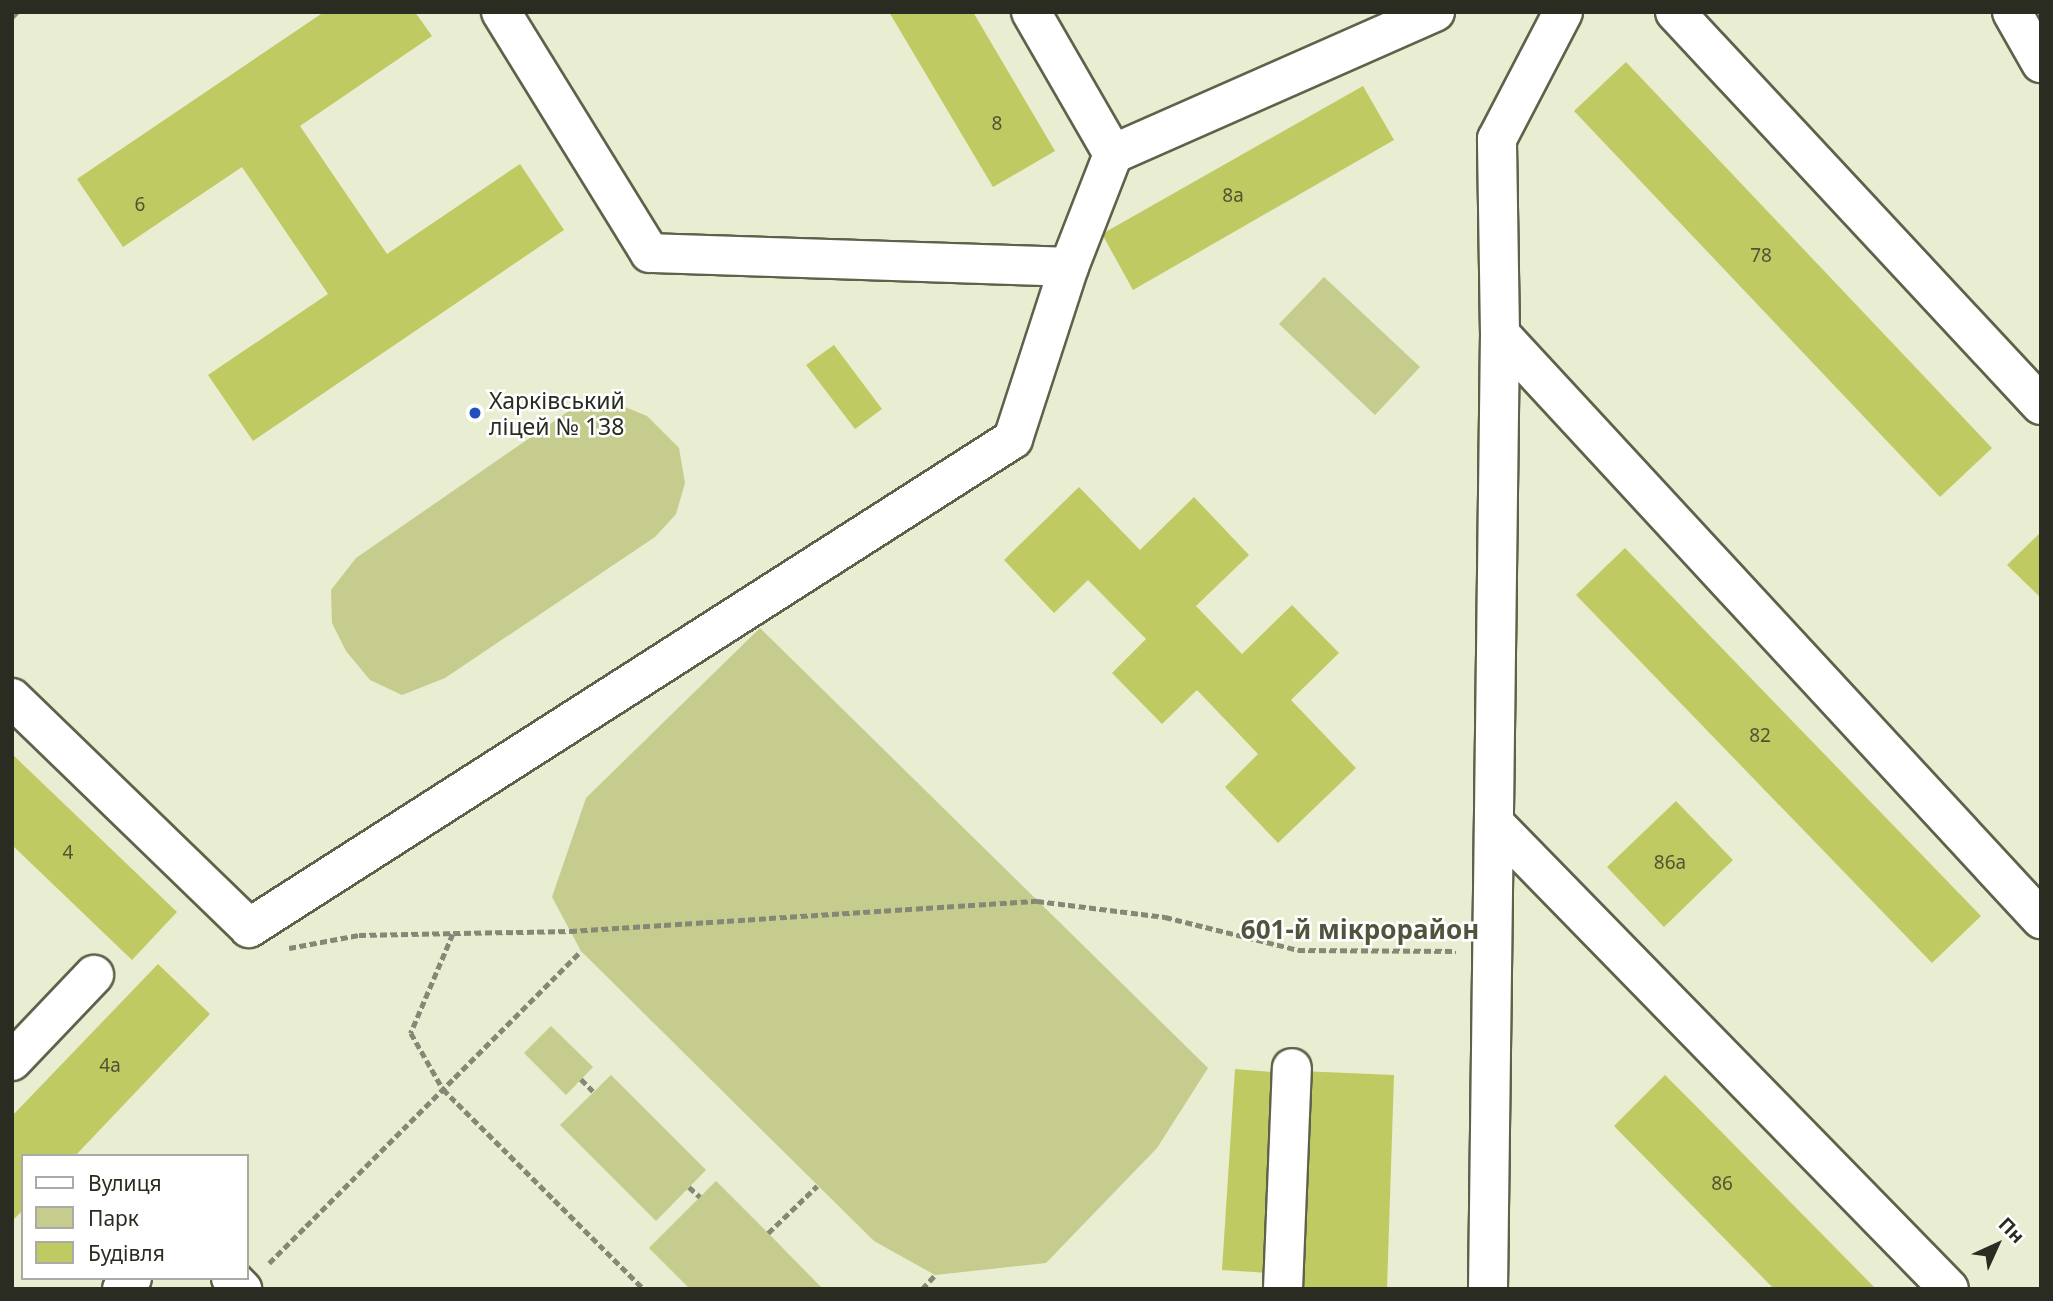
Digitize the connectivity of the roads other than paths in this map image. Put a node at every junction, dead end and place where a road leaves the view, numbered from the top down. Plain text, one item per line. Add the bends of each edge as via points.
1 (501, 12) edge
2 (1031, 12) edge
3 (1435, 12) edge
4 (1563, 12) edge
5 (1675, 12) edge
6 (2012, 12) edge
7 (2041, 63) edge
8 (1113, 154) junction
9 (1069, 267) junction
10 (1500, 334) junction
11 (2041, 405) edge
12 (12, 698) edge
13 (1494, 823) junction
14 (2041, 919) edge
15 (94, 975) dead end
16 (12, 1061) edge
17 (1292, 1068) dead end
18 (1283, 1289) edge
19 (1488, 1289) edge
20 (1949, 1289) edge

1 - 9 lane via 650,253
2 - 8 lane
3 - 8 lane
4 - 10 lane via 1497,139
5 - 11 lane
6 - 7 lane
8 - 9 lane
9 - 12 lane via 1013,439 249,928
10 - 13 lane
10 - 14 lane
13 - 19 lane
13 - 20 lane
15 - 16 lane
17 - 18 lane

